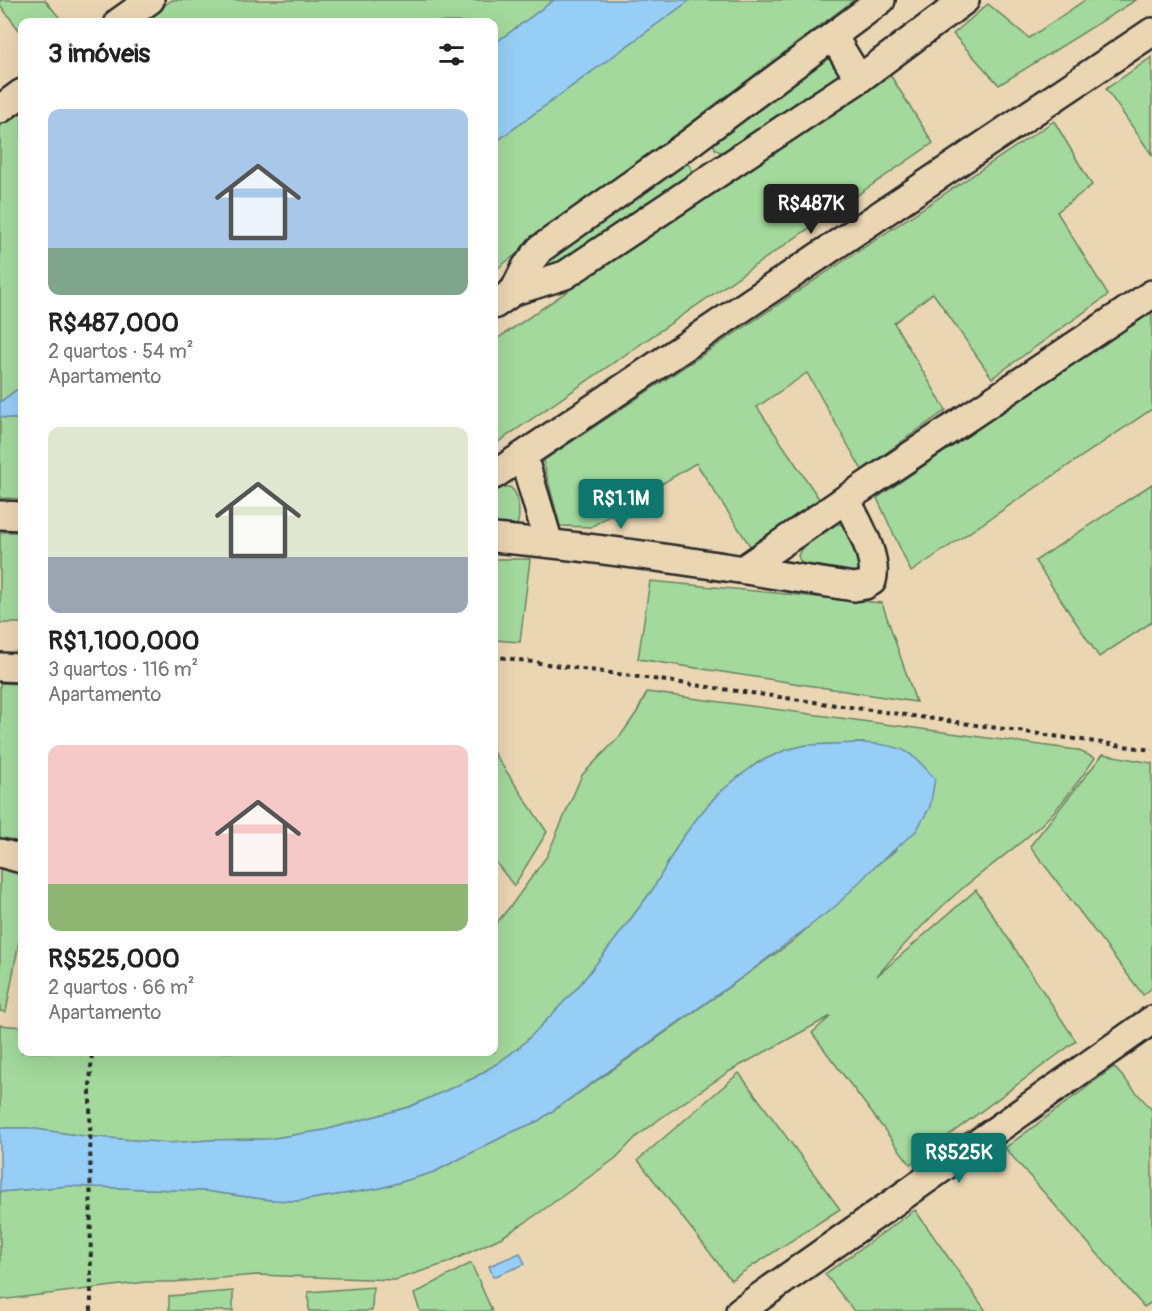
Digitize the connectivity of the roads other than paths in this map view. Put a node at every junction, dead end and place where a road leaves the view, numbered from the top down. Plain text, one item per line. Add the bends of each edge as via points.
1 (150, 0) edge
2 (881, 0) edge
3 (965, 0) edge
4 (125, 18) edge
5 (1152, 32) edge
6 (832, 36) junction
7 (859, 79) junction
8 (18, 96) edge
9 (0, 109) edge
10 (687, 145) junction
11 (712, 178) junction
12 (1152, 294) edge
13 (504, 298) edge
14 (523, 456) junction
15 (498, 472) edge
16 (846, 499) junction
17 (0, 515) edge
18 (18, 516) edge
19 (498, 538) edge
20 (549, 543) junction
21 (744, 569) junction
22 (0, 668) edge
23 (18, 668) edge
24 (0, 854) edge
25 (18, 858) edge
26 (1152, 1020) edge
27 (740, 1311) edge

1 - 4 street
2 - 6 street
3 - 7 street
5 - 14 street
6 - 7 street
6 - 10 street
7 - 11 street
8 - 9 street
10 - 11 street
10 - 13 street via 540,249
11 - 13 street via 565,275
12 - 16 street
14 - 15 street
14 - 20 street
16 - 21 street
16 - 21 street via 874,560 872,581 854,587
17 - 18 street
19 - 20 street
20 - 21 street
22 - 23 street
24 - 25 street
26 - 27 street

